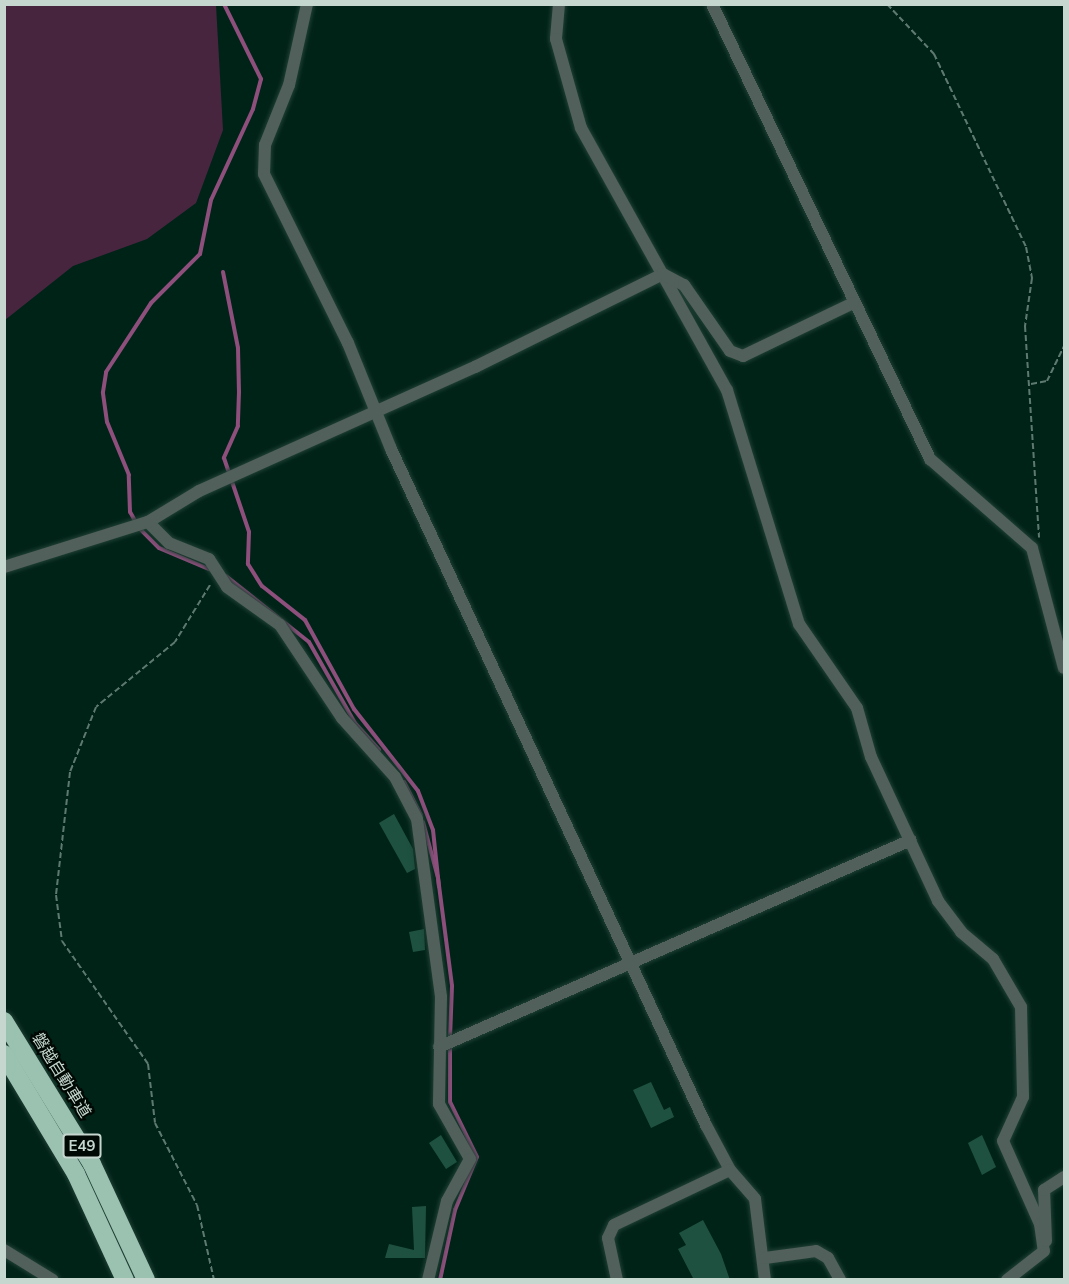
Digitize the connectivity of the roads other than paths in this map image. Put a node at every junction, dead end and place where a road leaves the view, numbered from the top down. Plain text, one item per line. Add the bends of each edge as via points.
1 (307, 4) edge
2 (559, 4) edge
3 (712, 4) edge
4 (663, 274) junction
5 (853, 303) junction
6 (378, 412) junction
7 (148, 522) junction
8 (4, 567) edge
9 (1065, 668) edge
10 (910, 840) junction
11 (632, 963) junction
12 (4, 1021) edge
13 (439, 1047) junction
14 (4, 1054) edge
15 (730, 1170) junction
16 (1065, 1177) edge
17 (1043, 1244) junction
18 (4, 1250) edge
19 (765, 1258) junction
20 (53, 1280) edge
21 (125, 1280) edge
22 (146, 1280) edge
23 (428, 1280) edge
24 (617, 1280) edge
25 (765, 1280) edge
26 (840, 1280) edge
27 (1007, 1280) edge

1 - 6 street via 289,85 262,164
2 - 4 street via 556,39 581,128
3 - 5 street
4 - 5 street via 684,285 730,351 743,356
4 - 6 street
4 - 10 street via 727,390 799,624 854,702 871,757
5 - 9 street via 930,459 1034,551
6 - 7 street via 199,491
6 - 11 street
7 - 8 street
7 - 13 street via 169,543 209,559 216,575 280,625 342,718 395,777 412,806 426,861 438,961
10 - 11 street via 799,884
10 - 17 street via 938,901 961,932 993,959 1021,1007 1023,1097 1003,1141
11 - 13 street
11 - 15 street
12 - 22 highway, 磐越自動車道 / E49 via 92,1164
13 - 23 street via 439,1104 470,1159 447,1201
14 - 21 highway, E49 via 76,1174
15 - 19 street via 755,1199
15 - 24 street via 614,1225 608,1238
16 - 17 street via 1044,1190 1049,1229
17 - 27 street via 1039,1259
18 - 20 street
19 - 25 street
19 - 26 street via 816,1251 828,1258

